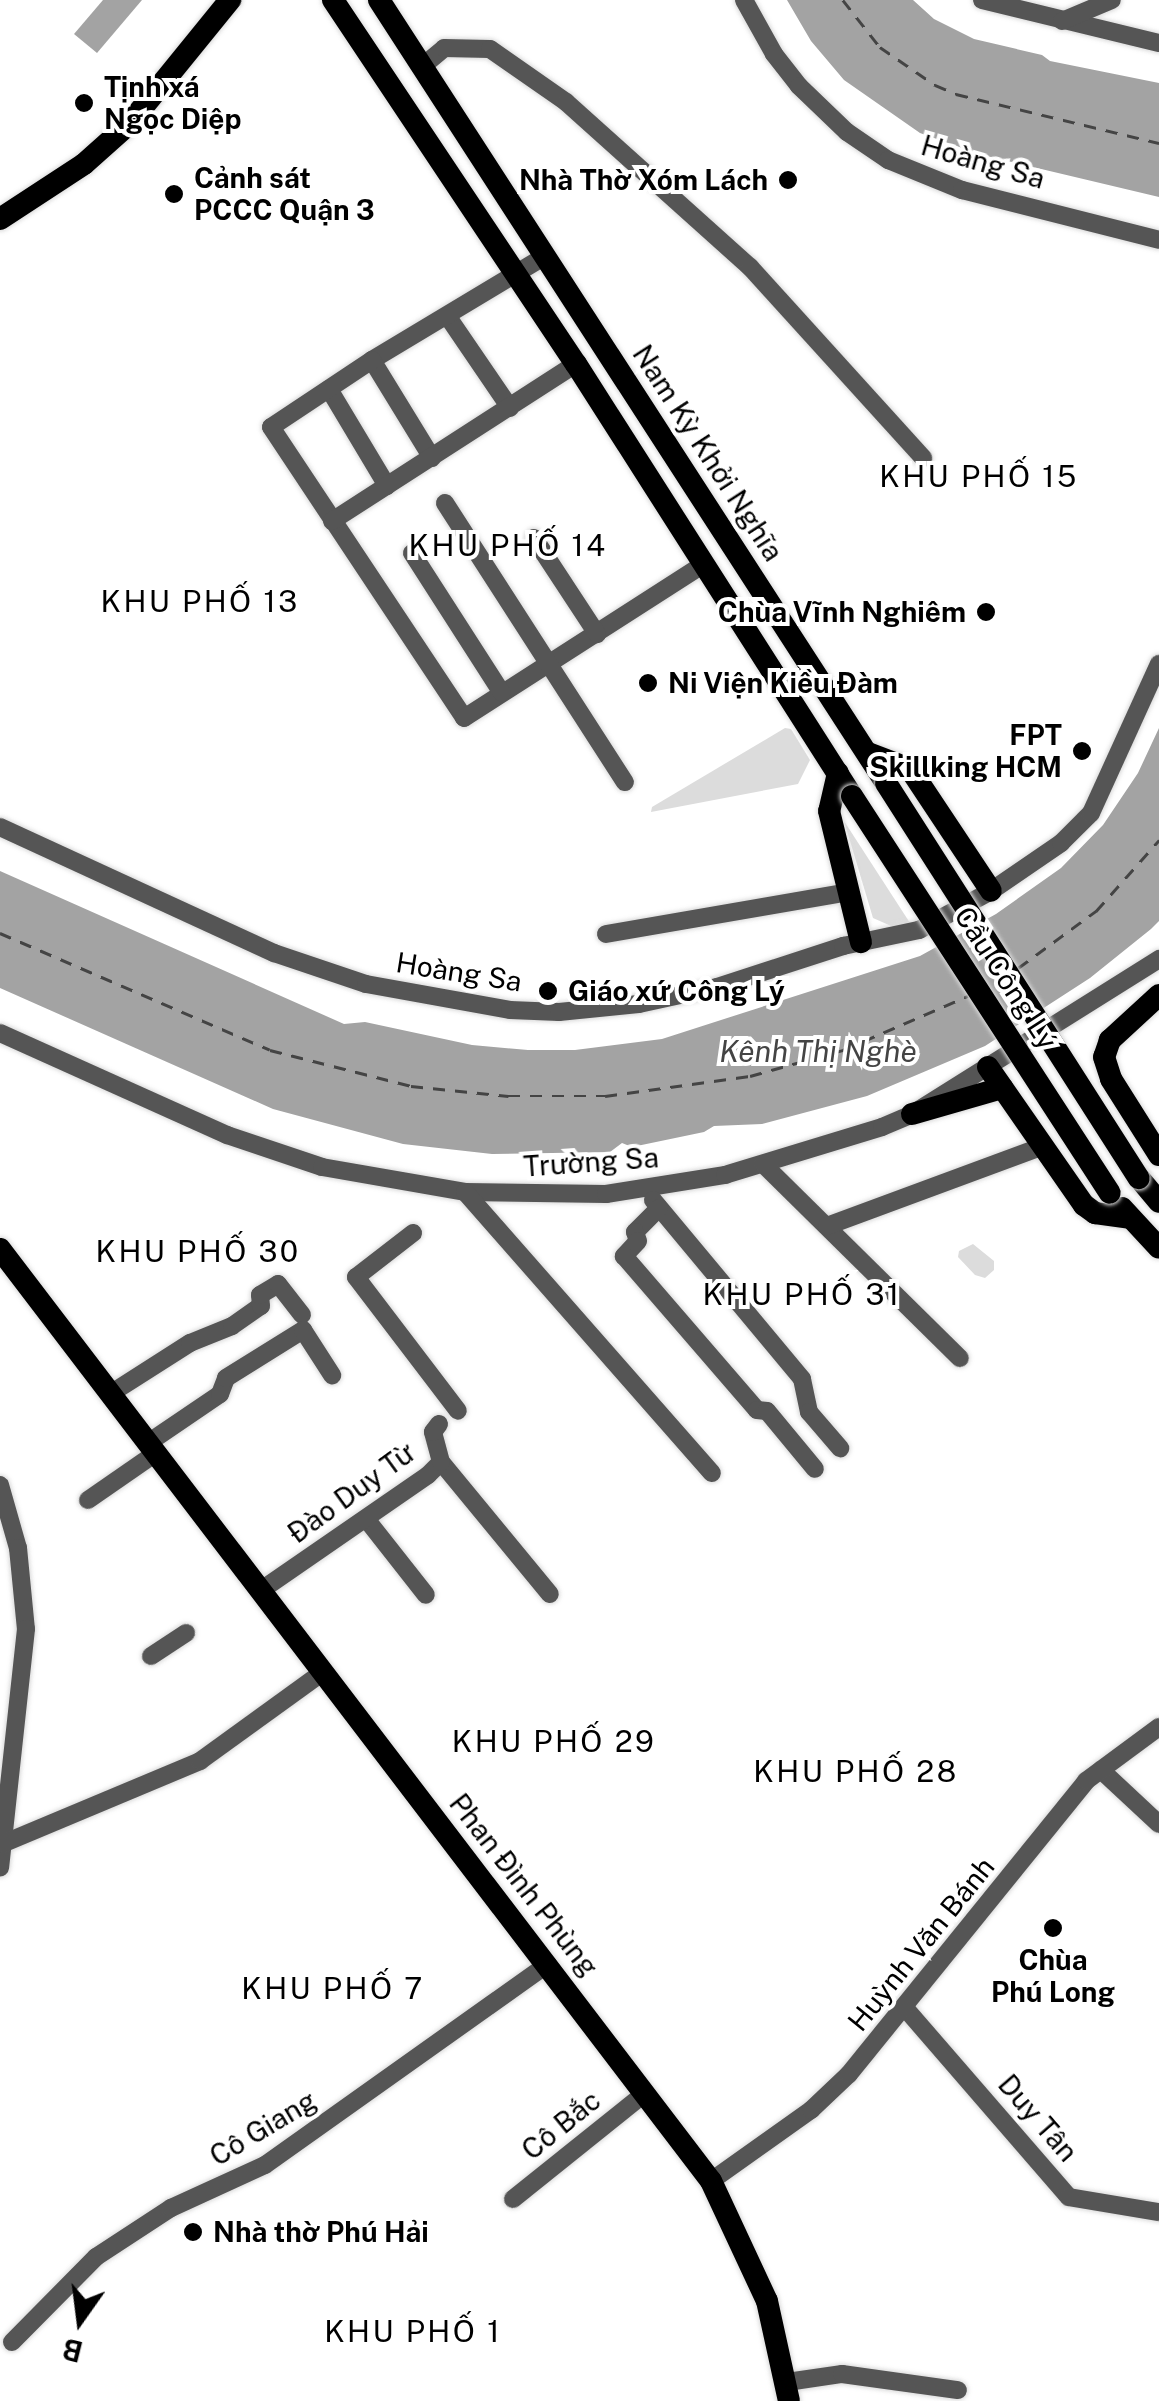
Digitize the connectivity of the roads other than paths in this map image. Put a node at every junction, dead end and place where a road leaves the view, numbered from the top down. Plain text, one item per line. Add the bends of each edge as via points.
1 (230, 0) edge
2 (333, 0) edge
3 (378, 0) edge
4 (744, 0) edge
5 (982, 0) edge
6 (1112, 0) edge
7 (1062, 21) junction
8 (1159, 43) edge
9 (424, 65) junction
10 (0, 219) edge
11 (1159, 240) edge
12 (545, 256) junction
13 (517, 274) junction
14 (448, 317) junction
15 (372, 360) junction
16 (576, 364) junction
17 (329, 389) junction
18 (510, 408) junction
19 (432, 458) junction
20 (923, 458) dead end
21 (388, 486) junction
22 (445, 504) dead end
23 (332, 521) junction
24 (534, 538) dead end
25 (412, 552) dead end
26 (702, 564) junction
27 (596, 634) junction
28 (1159, 664) edge
29 (548, 665) junction
30 (502, 694) junction
31 (832, 699) junction
32 (798, 711) junction
33 (868, 753) junction
34 (838, 773) junction
35 (625, 782) dead end
36 (886, 784) joint
37 (0, 827) edge
38 (992, 891) junction
39 (848, 892) junction
40 (606, 934) dead end
41 (861, 942) junction
42 (1159, 959) edge
43 (1159, 995) edge
44 (0, 1033) edge
45 (988, 1068) junction
46 (1002, 1088) junction
47 (912, 1114) junction
48 (1043, 1146) junction
49 (1159, 1155) edge
50 (764, 1165) junction
51 (1154, 1188) edge
52 (644, 1190) junction
53 (465, 1192) junction
54 (659, 1208) junction
55 (1130, 1218) junction
56 (827, 1226) junction
57 (413, 1232) dead end
58 (1159, 1248) edge
59 (0, 1249) edge
60 (302, 1315) dead end
61 (960, 1358) dead end
62 (332, 1376) dead end
63 (110, 1394) junction
64 (458, 1411) dead end
65 (438, 1424) dead end
66 (152, 1448) junction
67 (840, 1448) dead end
68 (440, 1462) junction
69 (814, 1469) dead end
70 (712, 1473) dead end
71 (0, 1485) edge
72 (88, 1500) dead end
73 (367, 1520) junction
74 (260, 1592) junction
75 (550, 1594) dead end
76 (426, 1595) dead end
77 (186, 1633) dead end
78 (151, 1656) dead end
79 (323, 1672) junction
80 (1159, 1727) edge
81 (1101, 1770) junction
82 (1159, 1824) edge
83 (2, 1844) edge
84 (0, 1868) edge
85 (548, 1964) junction
86 (905, 2008) junction
87 (644, 2094) junction
88 (710, 2181) junction
89 (513, 2199) dead end
90 (1159, 2212) edge
91 (12, 2342) dead end
92 (958, 2390) dead end
93 (788, 2392) edge

1 - 10 main road via 130,123 84,164
2 - 13 main road
3 - 9 main road, Nam Kỳ Khởi Nghĩa
4 - 11 street, Hoàng Sa via 798,86 846,132 888,160 962,190
5 - 7 street
6 - 7 street
7 - 8 street
9 - 12 main road, Nam Kỳ Khởi Nghĩa
9 - 20 street via 444,48 490,49 566,102 750,267
12 - 13 street
12 - 31 main road, Nam Kỳ Khởi Nghĩa
13 - 14 street
13 - 16 main road
14 - 15 street
14 - 18 street
15 - 17 street
15 - 19 street
16 - 18 street
16 - 26 main road
17 - 21 street
17 - 23 street via 271,427
18 - 19 street
19 - 21 street
21 - 23 street
22 - 29 street
23 - 30 street via 464,718
24 - 27 street
25 - 30 street
26 - 27 street
26 - 32 main road
27 - 29 street
28 - 38 street, Hoàng Sa via 1090,813 1061,844
29 - 30 street
29 - 35 street
31 - 32 main road
31 - 33 main road, Nam Kỳ Khởi Nghĩa
32 - 34 main road
33 - 36 main road, Nam Kỳ Khởi Nghĩa
33 - 38 main road via 910,769
34 - 39 main road via 829,811
34 - 55 main road, Cầu Công Lý, bridge
36 - 51 main road, Cầu Công Lý, bridge
37 - 41 street, Hoàng Sa via 294,962 384,989 483,1007 559,1012 665,1000
38 - 41 street, Hoàng Sa via 919,930
39 - 40 street
39 - 41 main road
42 - 45 street, Trường Sa
43 - 49 main road via 1110,1040 1104,1057
44 - 53 street, Trường Sa via 254,1146 359,1175
45 - 46 main road
45 - 47 street, Trường Sa
46 - 47 main road
46 - 48 main road
47 - 50 street, Trường Sa
48 - 55 main road via 1088,1209
48 - 56 street
50 - 52 street, Trường Sa
50 - 56 street
52 - 53 street, Trường Sa
52 - 54 street
53 - 70 street
54 - 67 street via 802,1379 809,1412
54 - 69 street via 624,1256
55 - 58 main road, Cầu Công Lý
56 - 61 street
57 - 64 street via 356,1277
59 - 63 main road, Phan Đình Phùng
60 - 63 street via 278,1284 260,1295 262,1306 232,1326 190,1342
62 - 66 street via 303,1330 226,1378 220,1394
63 - 66 main road, Phan Đình Phùng
65 - 68 street, Đào Duy Từ via 433,1432
66 - 72 street
66 - 74 main road, Phan Đình Phùng
68 - 73 street, Đào Duy Từ
68 - 75 street
71 - 83 street via 22,1570 26,1629
73 - 74 street, Đào Duy Từ
73 - 76 street
74 - 79 main road, Phan Đình Phùng
77 - 78 street
79 - 83 street via 200,1761
79 - 85 main road, Phan Đình Phùng
80 - 81 street, Huỳnh Văn Bánh
81 - 82 street
81 - 86 street, Huỳnh Văn Bánh
83 - 84 street
85 - 87 main road, Phan Đình Phùng
85 - 91 street, Cô Giang via 265,2166 171,2208 96,2256
86 - 88 street, Huỳnh Văn Bánh via 811,2110
86 - 90 street, Duy Tân via 1070,2197
87 - 88 main road, Phan Đình Phùng
87 - 89 street, Cô Bắc
88 - 93 main road, Phan Đình Phùng via 768,2301
92 - 93 street via 842,2374

